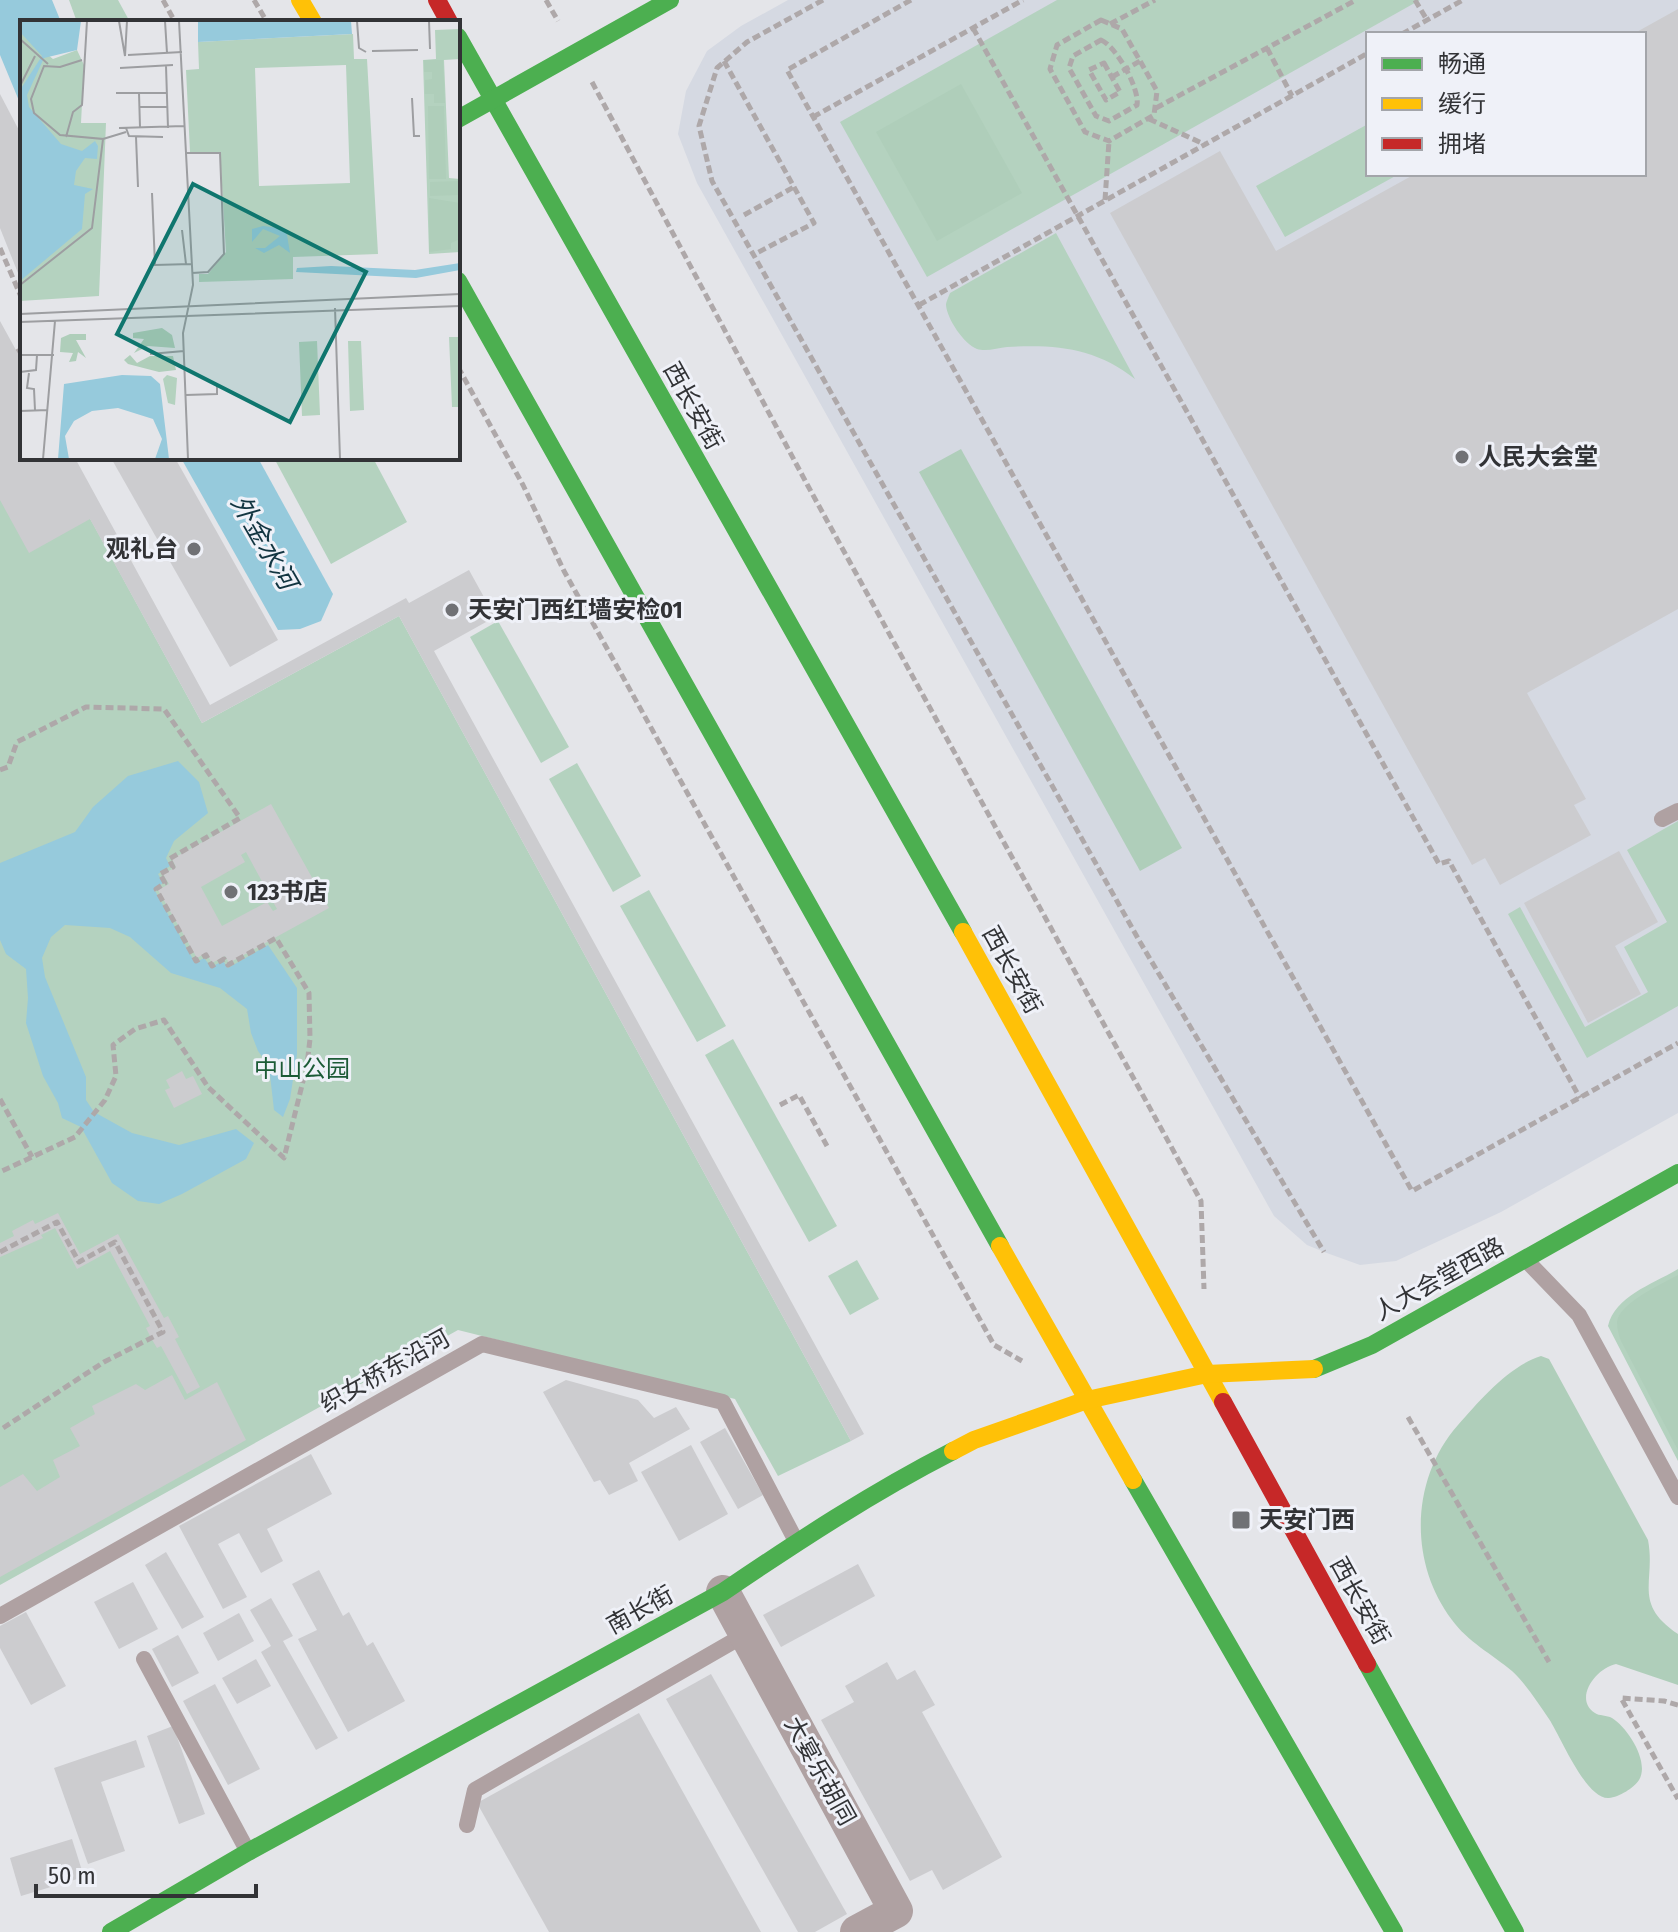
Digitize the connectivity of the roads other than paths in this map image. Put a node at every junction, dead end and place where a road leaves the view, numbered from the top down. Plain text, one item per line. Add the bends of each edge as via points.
1 (300, 0) edge
2 (437, 0) edge
3 (670, 0) edge
4 (312, 20) edge
5 (448, 20) edge
6 (460, 41) edge
7 (492, 99) junction
8 (460, 118) edge
9 (460, 285) edge
10 (1678, 811) edge
11 (1662, 819) dead end
12 (1678, 1173) edge
13 (1525, 1259) junction
14 (1207, 1374) junction
15 (1087, 1400) junction
16 (1678, 1497) edge
17 (796, 1542) junction
18 (723, 1592) junction
19 (0, 1616) edge
20 (746, 1634) junction
21 (144, 1659) dead end
22 (467, 1825) dead end
23 (248, 1852) junction
24 (111, 1932) edge
25 (857, 1932) edge
26 (1394, 1932) edge
27 (1515, 1932) edge

1 - 4 main road
2 - 5 main road
3 - 7 main road
6 - 7 main road, 西长安街
7 - 8 main road
7 - 14 main road, 西长安街
9 - 15 main road
10 - 11 lane
12 - 13 main road, 人大会堂西路
13 - 14 main road, 人大会堂西路 via 1372,1345 1316,1369
13 - 16 lane via 1579,1315
14 - 15 main road, 南长街
14 - 27 main road, 西长安街
15 - 17 main road, 南长街 via 974,1440
15 - 26 main road
17 - 18 main road, 南长街
17 - 19 lane, 织女桥东沿河 via 723,1402 482,1344
18 - 20 street, 大宴乐胡同
18 - 23 main road, 南长街
20 - 22 lane via 475,1790
20 - 25 street, 大宴乐胡同 via 896,1911
21 - 23 lane
23 - 24 main road, 南长街

